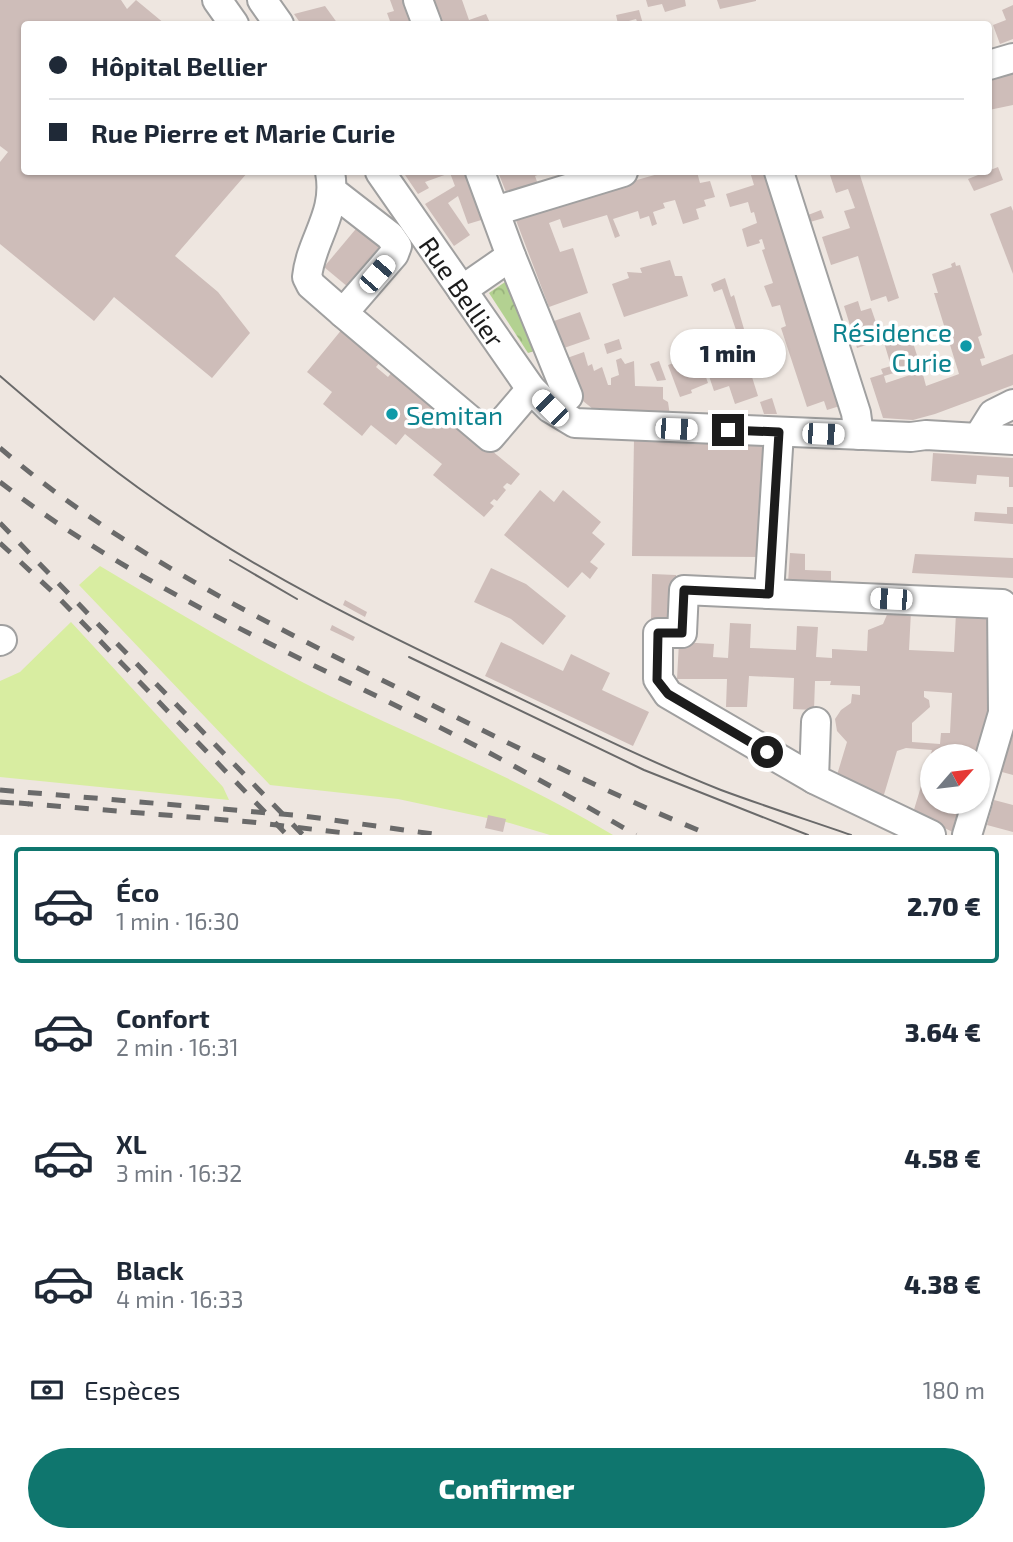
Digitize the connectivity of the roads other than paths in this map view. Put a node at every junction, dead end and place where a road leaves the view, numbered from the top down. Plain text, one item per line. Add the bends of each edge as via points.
1 (217, 0) edge
2 (262, 0) edge
3 (418, 0) edge
4 (232, 21) edge
5 (277, 21) edge
6 (426, 21) edge
7 (1013, 58) edge
8 (992, 64) edge
9 (382, 175) edge
10 (481, 175) edge
11 (613, 175) edge
12 (780, 175) edge
13 (331, 181) edge
14 (495, 211) junction
15 (511, 256) junction
16 (462, 290) junction
17 (343, 313) junction
18 (550, 398) junction
19 (1013, 404) edge
20 (779, 432) junction
21 (859, 435) junction
22 (978, 438) junction
23 (1013, 440) edge
24 (769, 594) junction
25 (816, 722) dead end
26 (990, 758) edge
27 (814, 779) junction
28 (974, 814) edge
29 (931, 835) edge
30 (968, 835) edge

1 - 4 street
2 - 5 street
3 - 6 street
7 - 8 street
9 - 16 street, Rue Bellier
10 - 14 street
11 - 14 street
12 - 21 street via 856,413
13 - 17 street via 330,208 307,277
13 - 17 street via 397,246
14 - 15 street
15 - 16 street
15 - 18 street
16 - 18 street, Rue Bellier
17 - 18 street via 491,437
18 - 20 street via 575,423
19 - 22 street via 989,418
20 - 21 street
20 - 24 street
21 - 22 street
22 - 23 street
24 - 26 street via 1002,604 1003,713
24 - 27 street via 684,590 682,633 658,633 657,680 668,694
25 - 27 street
27 - 29 street
28 - 30 street

